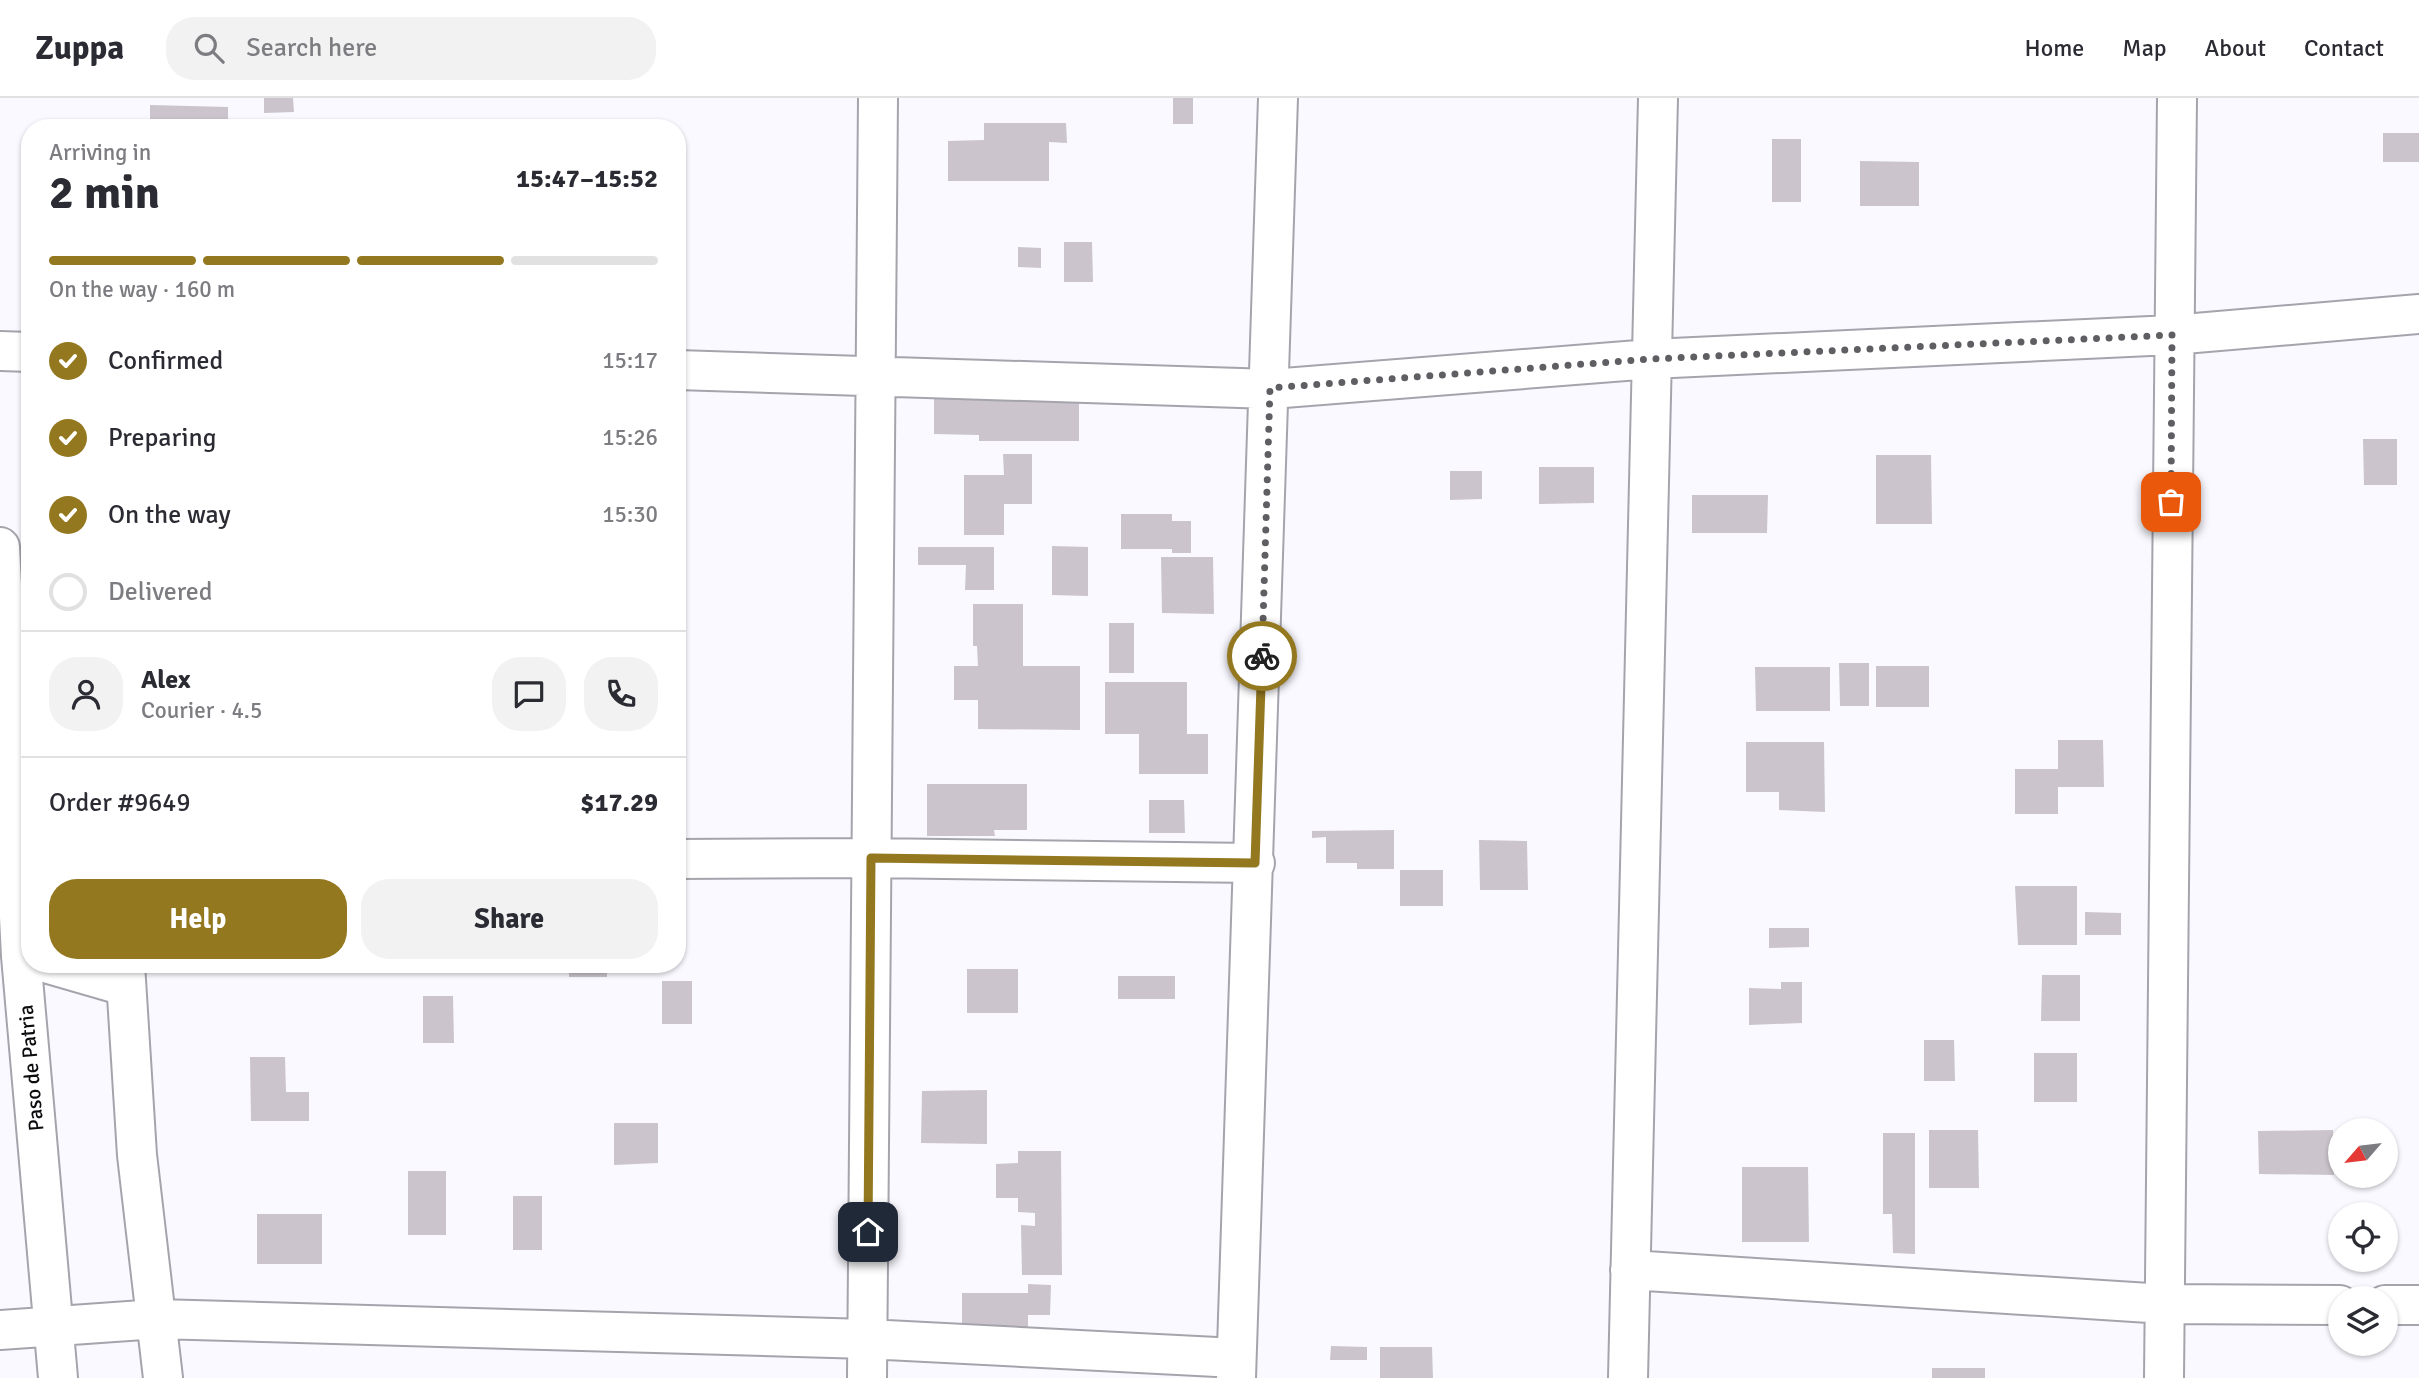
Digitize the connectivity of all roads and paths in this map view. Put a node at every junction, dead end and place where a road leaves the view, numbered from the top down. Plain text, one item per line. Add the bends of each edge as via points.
1 (878, 98) edge
2 (1278, 98) edge
3 (1657, 98) edge
4 (2177, 98) edge
5 (2419, 314) edge
6 (2172, 335) junction
7 (0, 351) edge
8 (21, 352) edge
9 (1651, 359) junction
10 (686, 370) edge
11 (876, 375) junction
12 (1270, 388) junction
13 (0, 547) edge
14 (21, 830) edge
15 (871, 858) junction
16 (686, 859) edge
17 (1255, 863) junction
18 (26, 973) edge
19 (125, 975) edge
20 (1630, 1270) junction
21 (2165, 1304) junction
22 (2328, 1305) edge
23 (2398, 1305) edge
24 (2419, 1305) edge
25 (157, 1319) junction
26 (54, 1327) junction
27 (0, 1330) edge
28 (867, 1339) junction
29 (1236, 1368) edge
30 (58, 1378) edge
31 (163, 1378) edge
32 (867, 1378) edge
33 (1628, 1378) edge
34 (2164, 1378) edge

1 - 11 street
2 - 12 street
3 - 9 street
4 - 6 street
5 - 6 street
6 - 9 street
6 - 21 street
7 - 8 street
9 - 12 street
9 - 20 street
10 - 11 street
11 - 12 street
11 - 15 street
12 - 17 street
13 - 14 street, Paso de Patria
15 - 16 street
15 - 17 street
15 - 28 street
17 - 29 street
18 - 26 street, Paso de Patria
19 - 25 street via 137,1155
20 - 21 street
20 - 33 street
21 - 22 street
21 - 34 street
23 - 24 street
25 - 26 street
25 - 28 street
25 - 31 street
26 - 27 street
26 - 30 street, Paso de Patria
28 - 29 street
28 - 32 street

